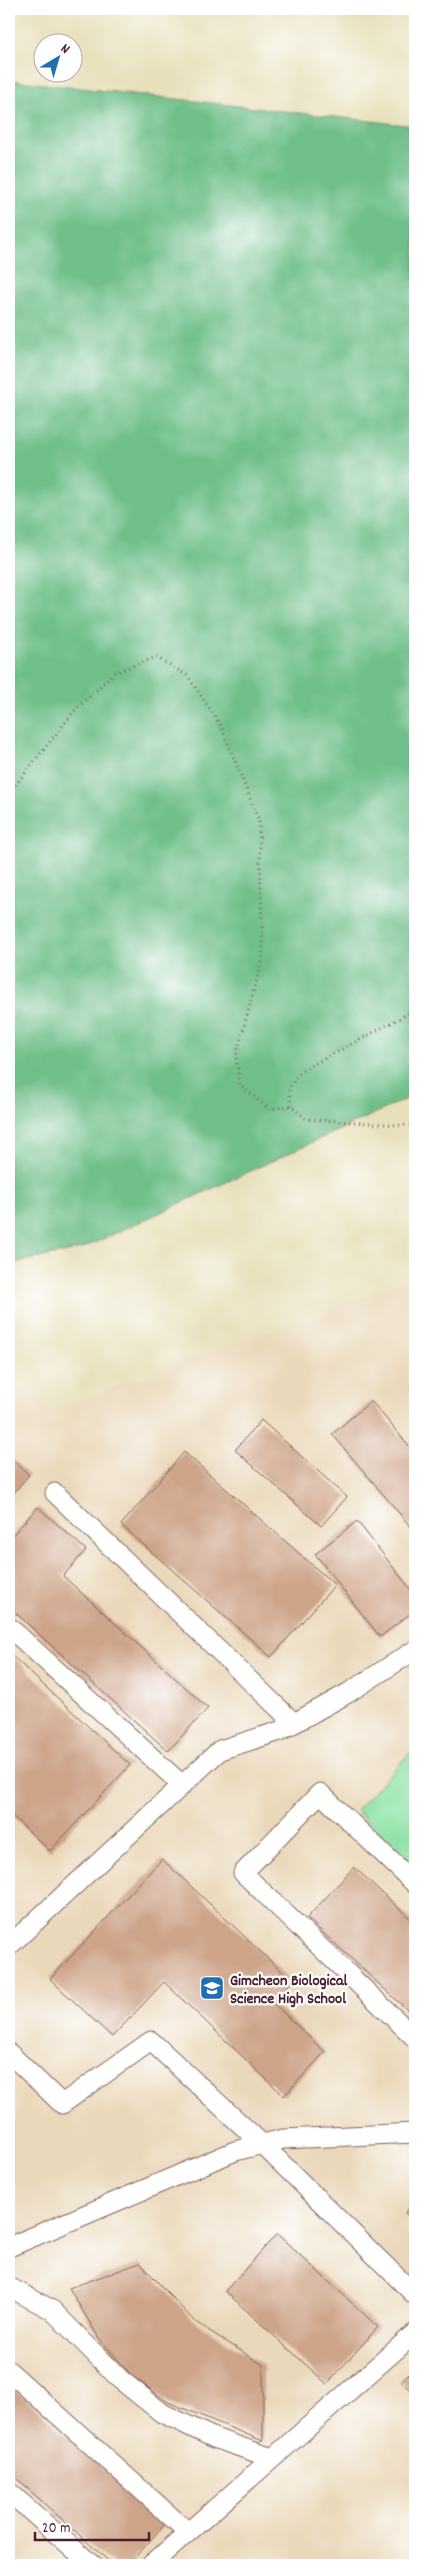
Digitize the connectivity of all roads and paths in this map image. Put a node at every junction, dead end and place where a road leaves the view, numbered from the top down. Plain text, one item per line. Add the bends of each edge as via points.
1 (9, 793) edge
2 (415, 1010) edge
3 (291, 1106) junction
4 (415, 1126) edge
5 (55, 1493) dead end
6 (9, 1628) edge
7 (415, 1650) edge
8 (294, 1723) junction
9 (182, 1784) junction
10 (415, 1884) edge
11 (9, 1946) edge
12 (415, 2038) edge
13 (9, 2053) edge
14 (415, 2132) edge
15 (262, 2144) junction
16 (9, 2247) edge
17 (9, 2287) edge
18 (415, 2295) edge
19 (415, 2333) edge
20 (9, 2371) edge
21 (272, 2458) junction
22 (9, 2492) edge
23 (188, 2532) junction
24 (92, 2565) edge
25 (151, 2565) edge

1 - 3 path via 76,709 114,673 156,657 188,676 221,726 259,821 263,956 236,1056 240,1085 269,1109
2 - 3 path via 301,1071 290,1088
3 - 4 path via 306,1119
5 - 8 lane
6 - 9 lane
7 - 8 lane
8 - 9 lane via 280,1731 220,1750
9 - 11 lane
10 - 12 lane via 320,1793 243,1873
13 - 15 lane via 62,2104 150,2041
14 - 15 lane via 283,2139
15 - 16 lane via 235,2151
15 - 18 lane
17 - 21 lane via 52,2310 121,2380 162,2413 214,2438
19 - 21 lane
20 - 23 lane
21 - 23 lane
22 - 24 lane
23 - 25 lane

